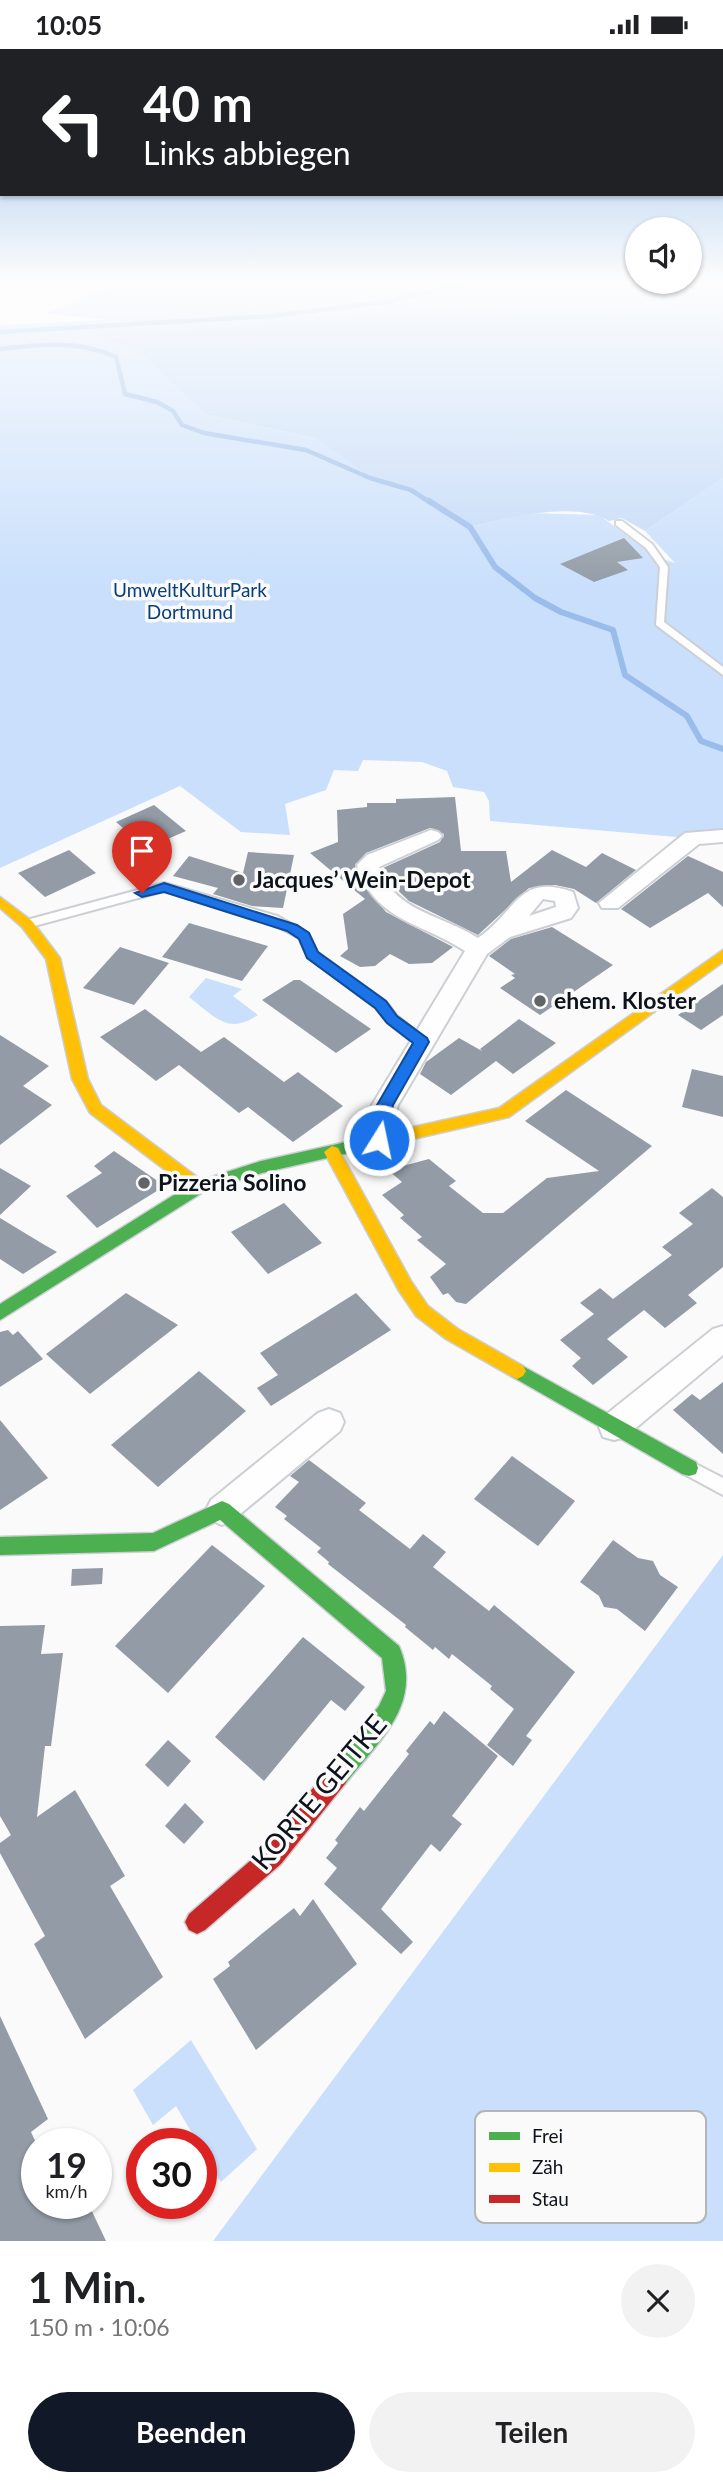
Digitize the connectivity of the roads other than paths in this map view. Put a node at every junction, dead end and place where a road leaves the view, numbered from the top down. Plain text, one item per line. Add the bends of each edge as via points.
1 (619, 523) dead end
2 (723, 672) edge
3 (431, 836) dead end
4 (723, 836) edge
5 (0, 901) edge
6 (610, 903) dead end
7 (27, 924) junction
8 (502, 932) dead end
9 (478, 949) junction
10 (723, 955) edge
11 (421, 1042) junction
12 (379, 1140) junction
13 (332, 1152) junction
14 (199, 1187) junction
15 (0, 1313) edge
16 (723, 1338) edge
17 (329, 1422) dead end
18 (614, 1426) junction
19 (689, 1468) joint
20 (723, 1487) edge
21 (222, 1510) junction
22 (0, 1546) edge
23 (197, 1922) dead end

1 - 2 lane via 649,546 664,567 659,623
3 - 9 street via 375,860 368,865 370,874 388,901
4 - 6 street via 693,838
5 - 7 street
7 - 11 lane via 164,887 273,919 304,936 312,954 381,1005 392,1020
7 - 14 street via 52,957 80,1079 95,1109
8 - 9 street
9 - 11 street
10 - 12 street via 505,1113
11 - 12 street via 385,1105
12 - 13 street
13 - 14 street via 261,1167
13 - 18 street via 422,1311 441,1328
14 - 15 street
16 - 18 street
17 - 21 street
18 - 19 street
19 - 20 lane
21 - 22 street via 154,1542
21 - 23 street, KORTE GEITKE via 391,1653 397,1692 387,1714 273,1856

